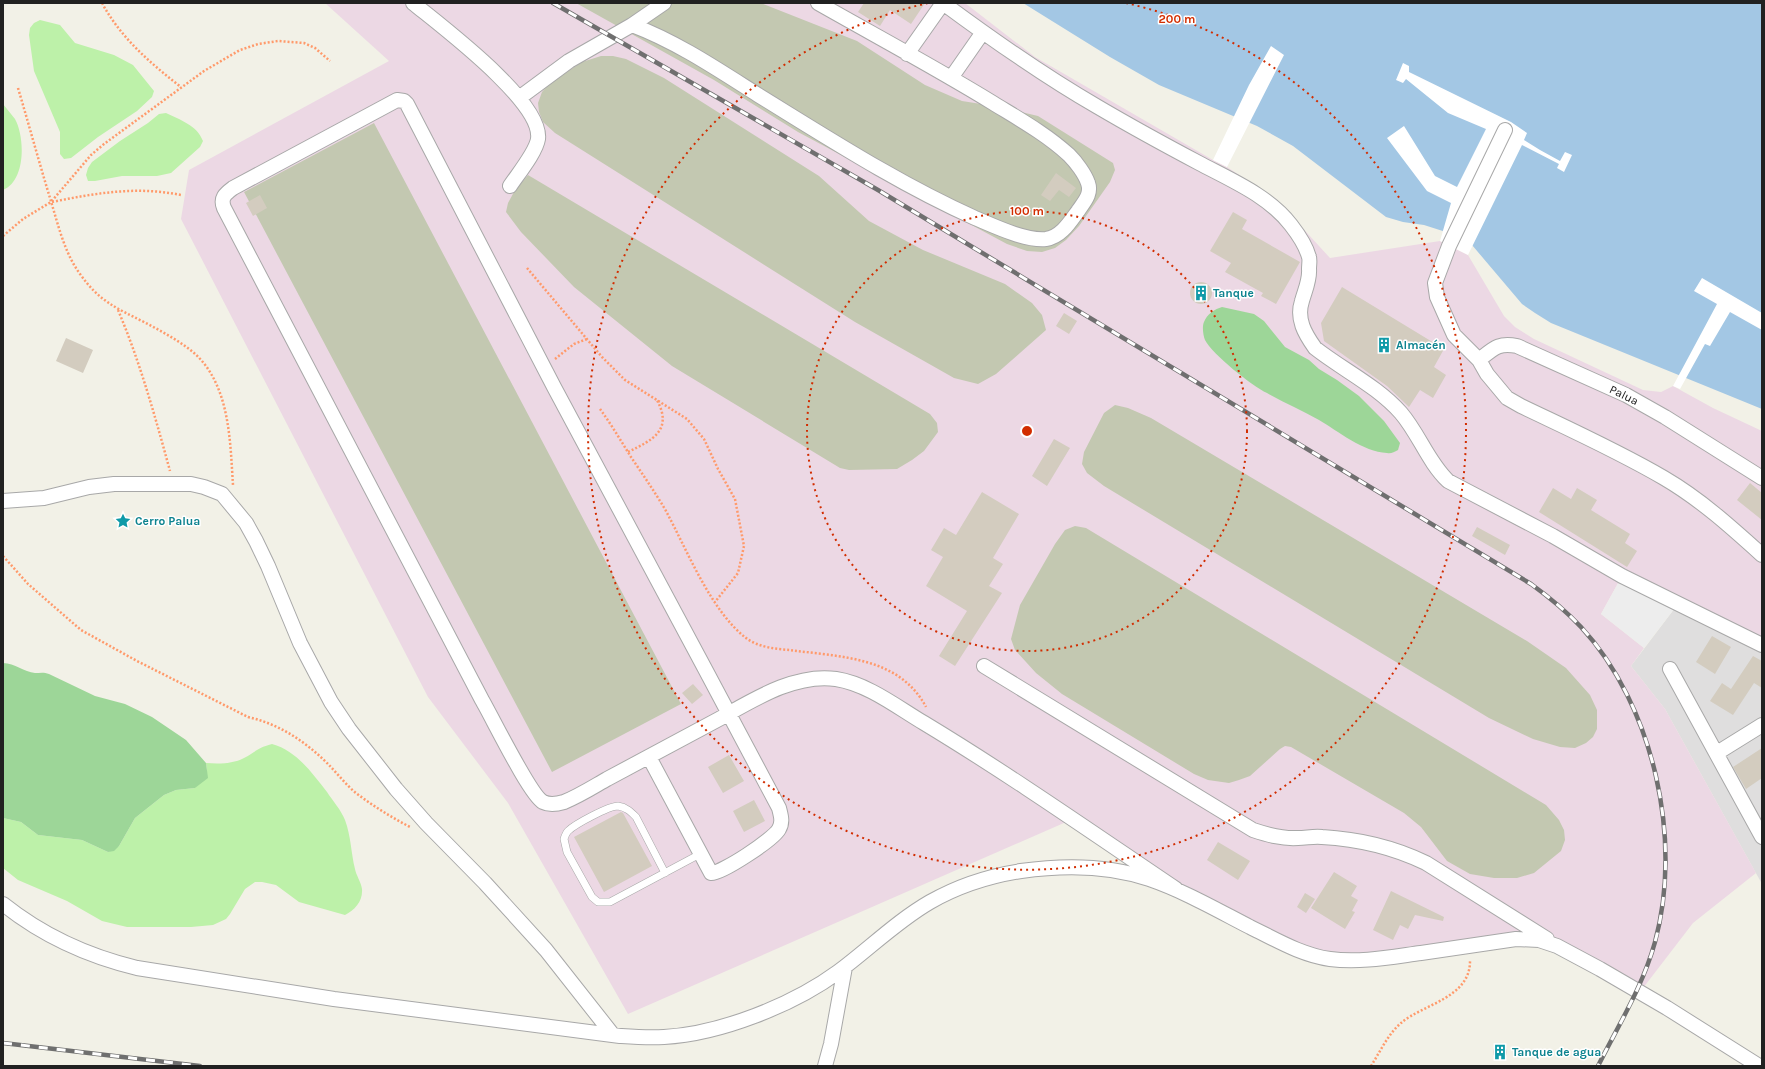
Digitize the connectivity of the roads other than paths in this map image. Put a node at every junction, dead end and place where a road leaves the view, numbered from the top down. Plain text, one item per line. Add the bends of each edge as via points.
1 (413, 3) edge
2 (664, 3) edge
3 (818, 3) edge
4 (943, 3) edge
5 (632, 25) junction
6 (983, 32) junction
7 (907, 54) junction
8 (951, 78) junction
9 (519, 98) junction
10 (1505, 130) dead end
11 (510, 186) dead end
12 (1479, 360) junction
13 (1762, 478) edge
14 (3, 501) edge
15 (1762, 555) edge
16 (1762, 645) edge
17 (984, 666) dead end
18 (1670, 668) dead end
19 (728, 714) junction
20 (1762, 725) edge
21 (1716, 753) junction
22 (649, 757) junction
23 (1762, 837) edge
24 (700, 854) junction
25 (666, 873) junction
26 (1176, 890) junction
27 (3, 904) edge
28 (1557, 946) junction
29 (844, 967) junction
30 (613, 1035) junction
31 (825, 1066) edge
32 (1759, 1066) edge

1 - 9 street via 468,48
2 - 5 street
3 - 7 street
4 - 6 street
4 - 7 street
5 - 8 street via 686,49 929,196 1015,233 1036,239 1048,239 1058,235 1090,192 1082,171 1070,156 1042,133
5 - 9 street via 569,61
6 - 8 street
6 - 16 street via 1057,83 1228,178 1274,208 1290,224 1309,258 1310,277 1301,303 1300,315 1307,337 1315,348 1382,396 1401,413 1444,477 1622,576
7 - 8 street
9 - 11 street via 535,122 538,138 536,146
10 - 12 street via 1435,283 1441,308 1454,335
12 - 13 street, Palua via 1496,347 1505,344 1517,346 1626,395
12 - 15 street via 1507,398 1665,478 1705,505
14 - 30 street via 44,498 68,491 114,484 191,484 222,494 246,523 268,566 300,644 331,702 349,729 426,823 546,950
17 - 28 street via 1253,830 1276,837 1349,840 1404,853 1426,863
18 - 21 street
19 - 22 street
19 - 22 street via 544,368 412,110 404,101 398,100 233,188 223,197 224,208 324,402 534,794 544,802 563,802
19 - 24 street via 779,808 781,824 775,835 763,845 714,873 709,871
19 - 26 street via 773,690 801,681 828,678 851,682 1002,771
20 - 21 street
21 - 23 street
22 - 24 street
24 - 25 lane
25 - 25 lane via 636,817 623,807 613,807 569,830 564,839 570,859 592,897 598,902 615,900
26 - 28 street via 1289,946 1330,959 1367,960 1516,939 1539,940
26 - 29 street via 1123,872 1094,868 1043,868 993,877 974,882 929,903
27 - 30 street via 27,922 63,943 111,962 137,968 334,999
28 - 32 street via 1667,1008
29 - 30 street via 790,1000 736,1022 666,1037
29 - 31 street

